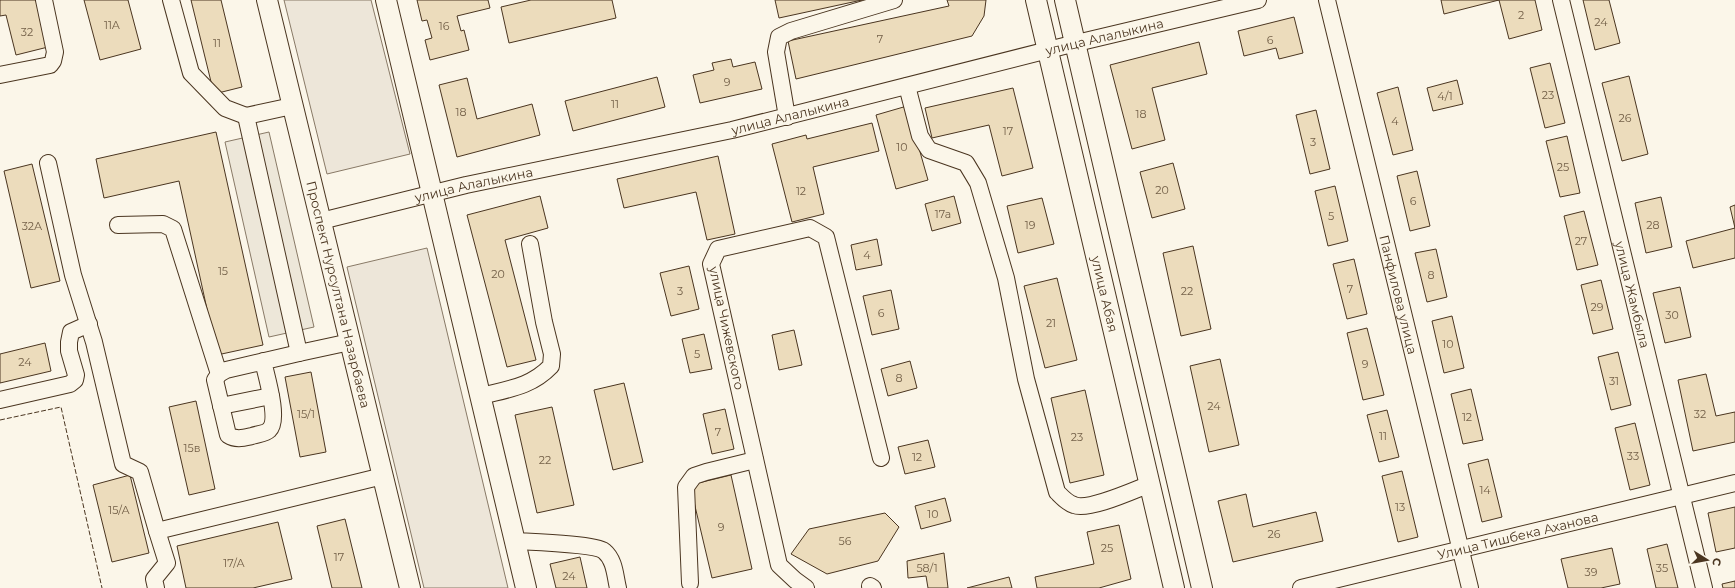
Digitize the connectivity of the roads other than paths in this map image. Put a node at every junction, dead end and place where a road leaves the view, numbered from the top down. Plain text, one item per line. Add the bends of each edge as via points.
1 (44, 0) edge
2 (171, 0) edge
3 (267, 0) edge
4 (386, 0) edge
5 (894, 0) edge
6 (1036, 0) edge
7 (1064, 0) edge
8 (1258, 0) edge
9 (1327, 0) edge
10 (1562, 0) edge
11 (1075, 43) junction
12 (1048, 50) junction
13 (0, 75) edge
14 (907, 86) junction
15 (292, 106) junction
16 (246, 116) junction
17 (787, 117) junction
18 (48, 163) dead end
19 (433, 193) junction
20 (320, 221) junction
21 (118, 225) dead end
22 (530, 244) dead end
23 (89, 324) junction
24 (350, 342) junction
25 (299, 353) junction
26 (263, 361) junction
27 (219, 374) junction
28 (270, 396) junction
29 (481, 396) junction
30 (0, 400) edge
31 (221, 406) junction
32 (880, 458) dead end
33 (755, 460) junction
34 (383, 476) junction
35 (1735, 483) edge
36 (1150, 484) junction
37 (1682, 497) junction
38 (157, 531) junction
39 (515, 541) junction
40 (1461, 548) junction
41 (690, 583) dead end
42 (156, 588) edge
43 (410, 588) edge
44 (526, 588) edge
45 (618, 588) edge
46 (806, 588) edge
47 (1174, 588) edge
48 (1202, 588) edge
49 (1301, 588) edge
50 (1470, 588) edge
51 (1704, 588) edge

1 - 13 street via 55,52 53,61 50,65
2 - 16 street via 191,73 225,108
3 - 15 main road, Проспект Нурсултана Назарбаева
4 - 19 main road
5 - 17 street via 779,37 776,52
6 - 12 main road, улица Абая
7 - 11 main road
8 - 11 street, улица Алалыкина
9 - 40 street, Панфилова улица
10 - 37 street, улица Жамбыла
11 - 12 street, улица Алалыкина
11 - 48 main road
12 - 14 street, улица Алалыкина
12 - 36 main road, улица Абая
14 - 17 street, улица Алалыкина
14 - 36 street via 920,136 930,150 966,163 978,183 1006,278 1026,379 1057,492 1075,506 1087,506
15 - 16 street
15 - 20 main road, Проспект Нурсултана Назарбаева
16 - 25 street
17 - 19 street, улица Алалыкина
18 - 23 street via 73,275
19 - 20 street, улица Алалыкина
19 - 29 main road
20 - 24 main road, Проспект Нурсултана Назарбаева
21 - 27 street via 163,224 173,229
22 - 29 street via 552,354 551,366 528,384
23 - 30 street via 71,332 69,342 75,380 70,384
23 - 38 street via 124,464 140,472
24 - 25 street
24 - 34 main road, Проспект Нурсултана Назарбаева
25 - 26 street
26 - 27 street
26 - 28 street
27 - 31 street via 215,380
28 - 31 street
28 - 31 street via 274,422 272,427 268,432 240,438 228,435
29 - 39 main road
32 - 33 street, улица Чижевского via 826,237 810,228 718,249 711,264
33 - 41 street via 694,476 686,487
33 - 46 street, улица Чижевского via 779,565
34 - 38 street
34 - 43 main road, Проспект Нурсултана Назарбаева
35 - 37 street, Улица Тишбека Аханова
36 - 47 main road, улица Абая
37 - 40 street, Улица Тишбека Аханова
37 - 51 street, улица Жамбыла
38 - 42 street via 167,563 154,579
39 - 44 main road
39 - 45 street via 591,547 604,551 613,564
40 - 49 street, Улица Тишбека Аханова
40 - 50 street, Панфилова улица

